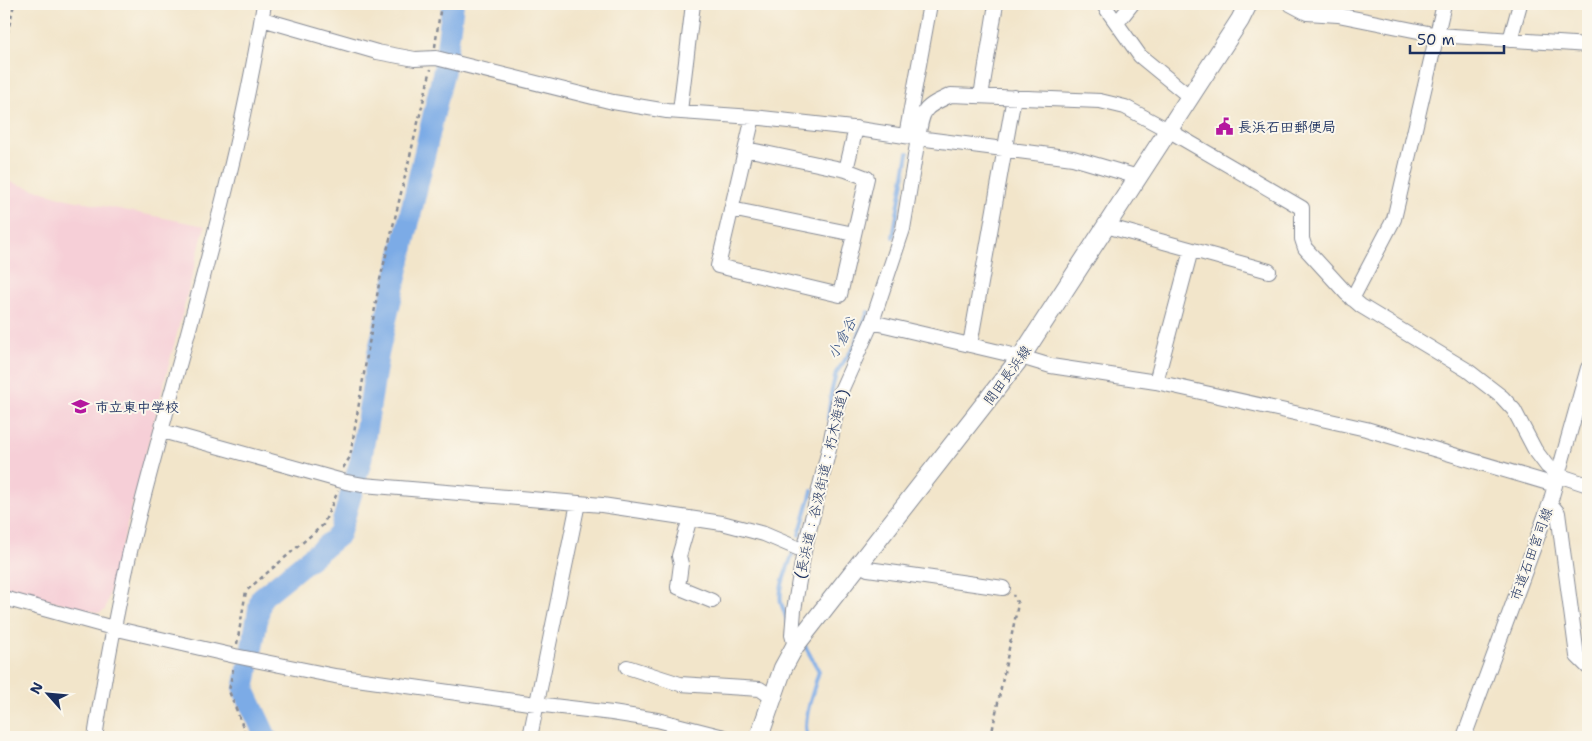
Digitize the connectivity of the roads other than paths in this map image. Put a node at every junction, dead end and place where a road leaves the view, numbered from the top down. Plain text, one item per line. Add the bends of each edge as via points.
1 (264, 4) edge
2 (694, 4) edge
3 (930, 4) edge
4 (996, 4) edge
5 (1103, 4) edge
6 (1132, 4) edge
7 (1248, 4) edge
8 (1290, 4) edge
9 (1444, 4) edge
10 (1520, 4) edge
11 (262, 19) junction
12 (1117, 23) junction
13 (1438, 35) junction
14 (1510, 40) junction
15 (1588, 45) edge
16 (981, 96) junction
17 (1014, 97) junction
18 (1190, 97) junction
19 (680, 111) junction
20 (753, 117) junction
21 (856, 128) junction
22 (1168, 130) junction
23 (912, 137) junction
24 (746, 149) junction
25 (1004, 149) junction
26 (846, 170) junction
27 (1138, 177) junction
28 (731, 209) junction
29 (1106, 226) junction
30 (854, 234) junction
31 (1191, 250) junction
32 (1269, 271) dead end
33 (1352, 299) junction
34 (872, 322) junction
35 (970, 345) junction
36 (1022, 357) junction
37 (1588, 368) edge
38 (1156, 382) junction
39 (162, 431) junction
40 (1556, 480) junction
41 (1588, 484) edge
42 (578, 503) junction
43 (1550, 503) junction
44 (690, 518) junction
45 (804, 551) junction
46 (860, 564) junction
47 (1003, 588) road end
48 (4, 598) edge
49 (712, 601) dead end
50 (113, 628) junction
51 (795, 646) junction
52 (627, 667) dead end
53 (1588, 667) edge
54 (773, 698) junction
55 (536, 704) junction
56 (95, 737) edge
57 (530, 737) edge
58 (724, 737) edge
59 (759, 737) edge
60 (1464, 737) edge

1 - 11 street
2 - 19 street
3 - 23 street
4 - 16 street
5 - 12 street
6 - 12 street
7 - 18 main road, 間田長浜線
8 - 13 street via 1307,13 1338,15
9 - 13 street
10 - 14 street
11 - 19 street via 377,52 415,59 435,58 613,102
11 - 39 street via 236,151
12 - 18 street via 1140,56
13 - 14 street
13 - 33 street via 1394,219
14 - 15 street
16 - 17 street
16 - 23 street via 951,95 932,104 922,114
17 - 22 street via 1100,101 1124,107
17 - 25 street
18 - 22 main road, 間田長浜線
19 - 20 street
20 - 21 street
20 - 24 street
21 - 23 street
21 - 26 street
22 - 27 main road, 間田長浜線
22 - 33 street via 1302,208 1305,248
23 - 25 street
23 - 34 street, (長浜道：谷汲街道：朽木海道) via 903,229
24 - 26 street
24 - 28 street
25 - 27 street via 1073,158
25 - 35 street
26 - 30 street via 867,178
27 - 29 main road, 間田長浜線
28 - 30 street
28 - 30 street via 718,266 840,295
29 - 31 street
29 - 36 main road, 間田長浜線
31 - 32 street
31 - 38 street
33 - 40 street via 1467,370 1502,396 1514,410 1535,450
34 - 35 street
34 - 45 street, (長浜道：谷汲街道：朽木海道) via 840,394
35 - 36 street
36 - 38 street via 1051,366
36 - 46 main road, 間田長浜線
37 - 40 street, 市道石田宮司線
38 - 40 street via 1366,429
39 - 42 street via 363,485
39 - 50 street
40 - 41 street
40 - 43 street, 市道石田宮司線
42 - 44 street
42 - 55 street
43 - 53 street via 1558,514 1577,656
43 - 60 street, 市道石田宮司線
44 - 45 street via 764,534
44 - 49 street via 679,556 678,587
45 - 51 street, (長浜道：谷汲街道：朽木海道) via 794,610 792,635
46 - 47 street via 868,569
46 - 51 main road, 間田長浜線
48 - 50 street
50 - 55 street via 335,676
50 - 56 street
51 - 54 main road, 間田長浜線
52 - 54 street via 680,684 760,689
54 - 59 main road, 間田長浜線
55 - 57 street
55 - 58 street via 657,720

